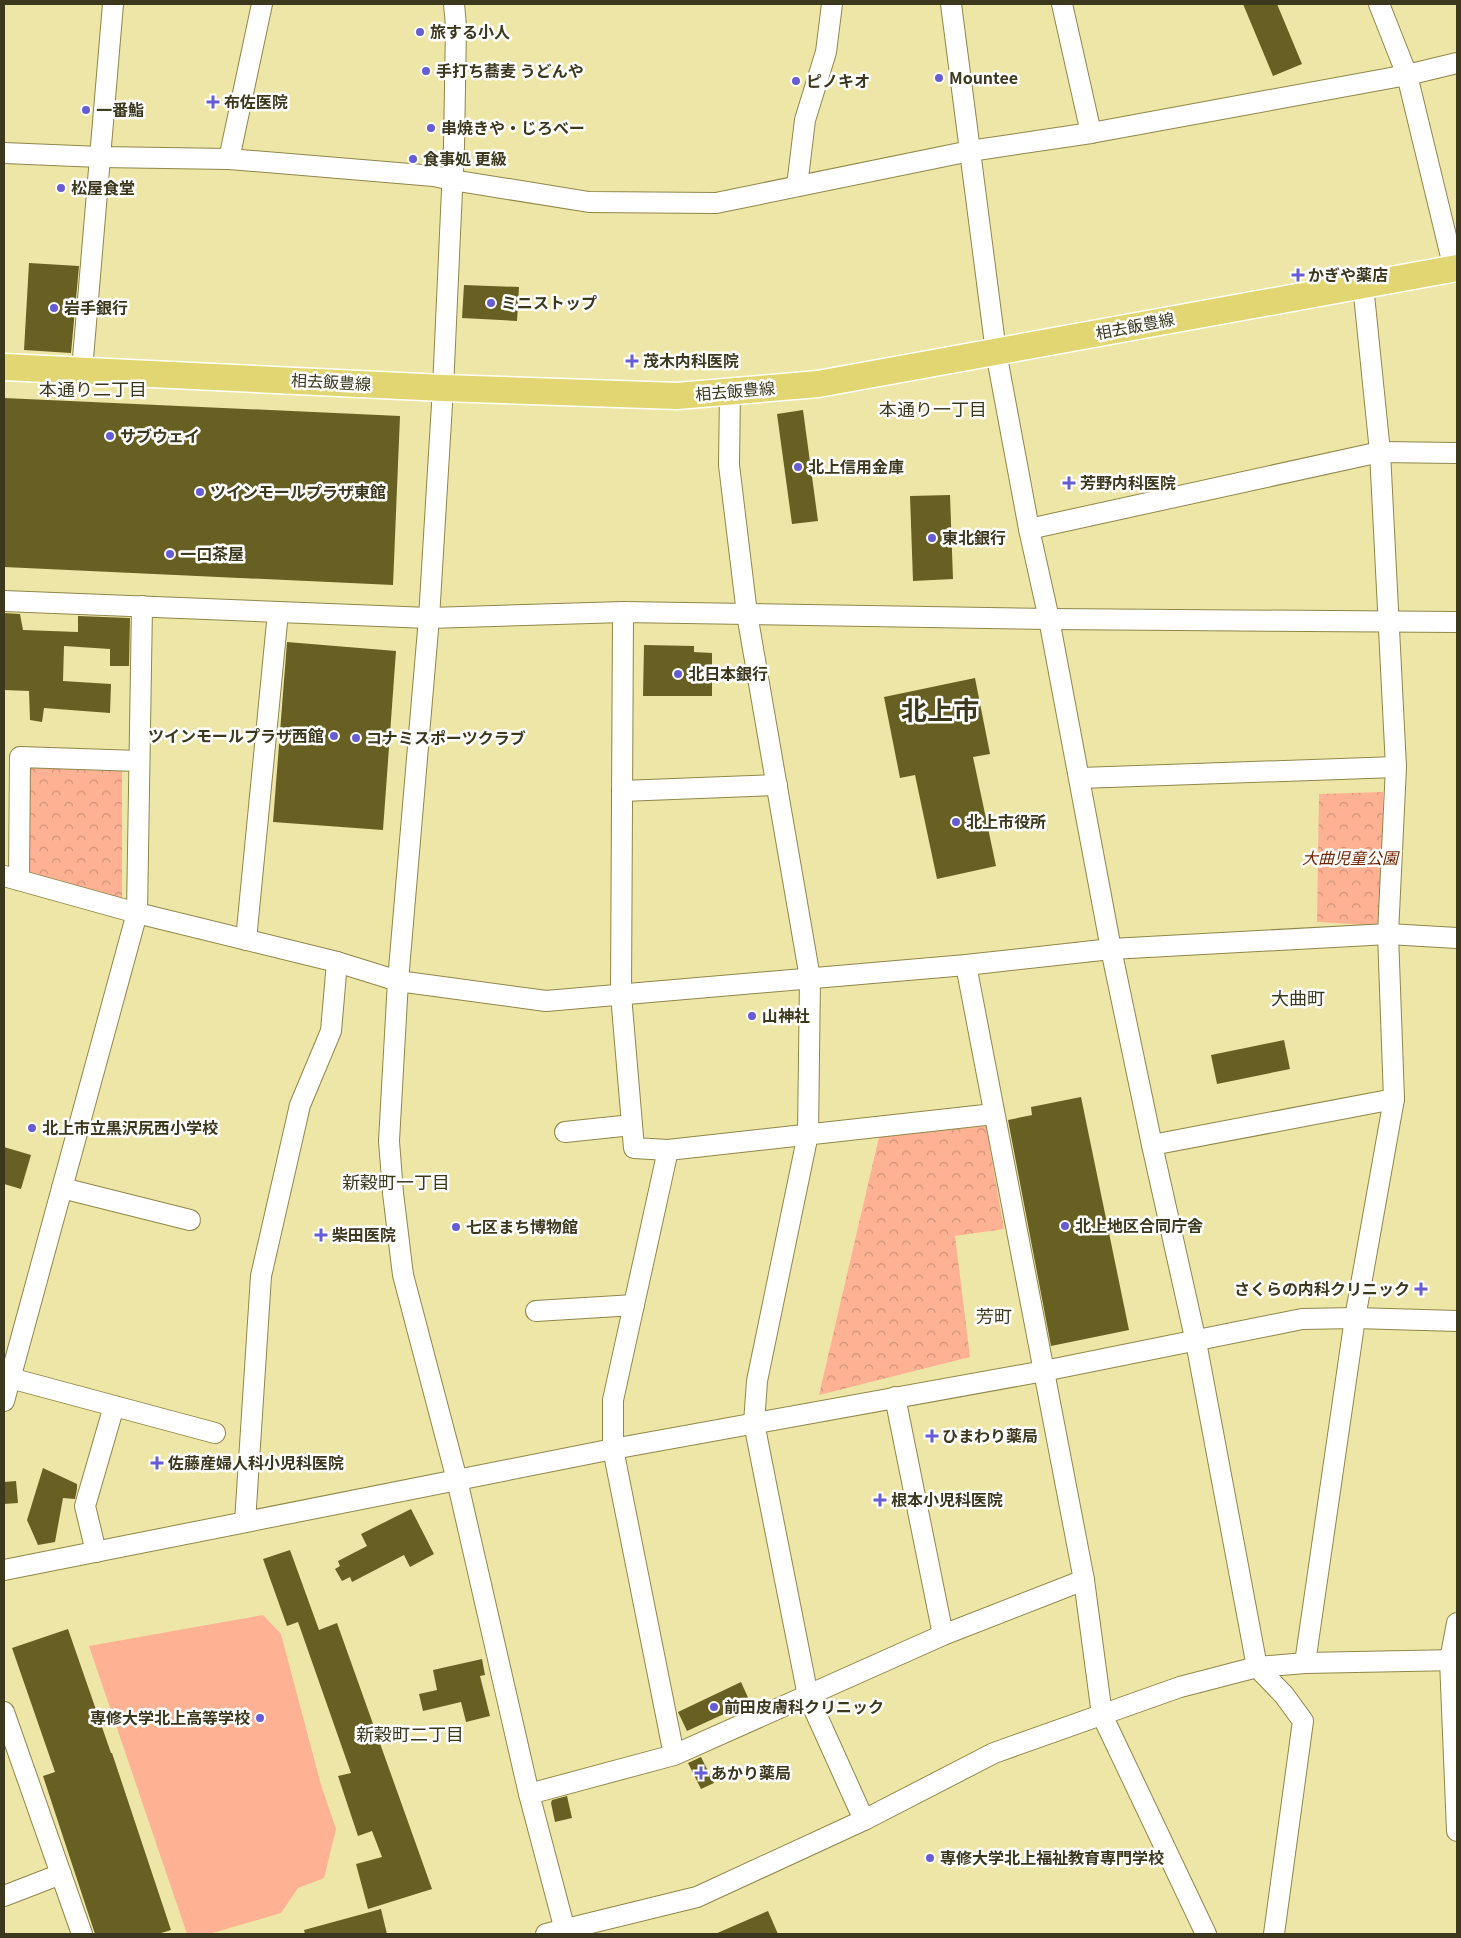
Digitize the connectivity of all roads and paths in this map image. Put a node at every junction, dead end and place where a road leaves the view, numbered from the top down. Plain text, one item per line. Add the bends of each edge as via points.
1 (113, 4) edge
2 (262, 4) edge
3 (454, 4) edge
4 (832, 4) edge
5 (951, 4) edge
6 (1062, 4) edge
7 (1379, 4) edge
8 (1457, 63) edge
9 (1407, 75) junction
10 (1091, 133) junction
11 (970, 151) junction
12 (4, 153) edge
13 (100, 157) junction
14 (229, 159) junction
15 (452, 180) junction
16 (797, 186) junction
17 (1455, 269) edge
18 (1363, 285) junction
19 (996, 352) junction
20 (4, 367) edge
21 (82, 370) junction
22 (443, 388) junction
23 (730, 391) junction
24 (1380, 452) junction
25 (1457, 452) edge
26 (1029, 529) junction
27 (4, 601) edge
28 (142, 606) junction
29 (278, 612) junction
30 (623, 612) junction
31 (747, 614) junction
32 (429, 618) junction
33 (1048, 619) junction
34 (1389, 622) junction
35 (1457, 622) edge
36 (139, 761) junction
37 (1396, 767) junction
38 (1080, 778) junction
39 (777, 785) junction
40 (622, 791) junction
41 (12, 878) edge
42 (137, 913) junction
43 (1388, 934) junction
44 (1457, 938) edge
45 (246, 940) junction
46 (1111, 950) junction
47 (337, 962) junction
48 (966, 965) junction
49 (810, 978) junction
50 (398, 981) junction
51 (621, 995) junction
52 (1394, 1098) junction
53 (994, 1114) junction
54 (632, 1125) junction
55 (565, 1132) dead end
56 (808, 1134) junction
57 (1152, 1145) junction
58 (668, 1150) junction
59 (62, 1188) junction
60 (190, 1220) dead end
61 (634, 1305) junction
62 (536, 1311) dead end
63 (1356, 1318) junction
64 (1457, 1321) edge
65 (1196, 1342) junction
66 (1044, 1371) junction
67 (10, 1378) junction
68 (895, 1398) junction
69 (4, 1401) edge
70 (114, 1406) junction
71 (754, 1423) junction
72 (215, 1433) dead end
73 (613, 1449) junction
74 (456, 1480) junction
75 (244, 1522) junction
76 (96, 1552) junction
77 (4, 1570) edge
78 (1084, 1580) junction
79 (1457, 1623) edge
80 (943, 1635) junction
81 (1454, 1660) edge
82 (1305, 1663) junction
83 (1257, 1667) junction
84 (808, 1696) junction
85 (4, 1712) edge
86 (1102, 1715) junction
87 (674, 1755) junction
88 (529, 1794) junction
89 (864, 1820) junction
90 (1457, 1831) edge
91 (61, 1874) junction
92 (4, 1896) edge
93 (559, 1932) edge
94 (82, 1934) edge
95 (1206, 1934) edge
96 (1274, 1934) edge

1 - 13 street
2 - 14 street
3 - 15 street
4 - 16 street via 826,52 805,120
5 - 11 street
6 - 10 street
7 - 9 street
8 - 9 street
9 - 10 street
9 - 17 street
10 - 11 street
11 - 16 street
11 - 19 street
12 - 13 street
13 - 14 street
13 - 21 street
14 - 15 street
15 - 16 street via 589,202 716,203
15 - 22 street
17 - 18 main road, 相去飯豊線
18 - 19 main road, 相去飯豊線
18 - 24 street
19 - 23 main road, 相去飯豊線 via 818,384
19 - 26 street
20 - 21 main road, 相去飯豊線
21 - 22 main road, 相去飯豊線
22 - 23 main road, 相去飯豊線 via 677,396
22 - 32 street
23 - 31 street via 729,465
24 - 25 street
24 - 26 street
24 - 34 street
26 - 33 street
27 - 28 street
28 - 29 street
28 - 36 street
29 - 32 street
29 - 45 street
30 - 31 street
30 - 32 street
30 - 40 street
31 - 33 street
31 - 39 street
32 - 50 street
33 - 34 street
33 - 38 street
34 - 35 street
34 - 37 street
36 - 41 street via 20,757
36 - 42 street
37 - 38 street
37 - 43 street
38 - 46 street
39 - 40 street
39 - 49 street
40 - 51 street
41 - 42 street
42 - 45 street
42 - 59 street
43 - 44 street
43 - 46 street
43 - 52 street
45 - 47 street
46 - 48 street
46 - 57 street
47 - 50 street
47 - 75 street via 331,1031 300,1105 261,1276
48 - 49 street
48 - 53 street
49 - 51 street
49 - 56 street
50 - 51 street via 546,1001
50 - 74 street via 389,1141 393,1193 403,1275
51 - 54 street
52 - 57 street
52 - 63 street
53 - 56 street
53 - 66 street
54 - 55 street
54 - 58 street via 634,1148
56 - 58 street
56 - 71 street via 757,1381
57 - 65 street
58 - 61 street
59 - 60 street
59 - 67 street
61 - 62 street
61 - 73 street via 613,1400
63 - 64 street
63 - 65 street via 1302,1319
63 - 82 street
65 - 66 street
65 - 83 street
66 - 68 street
66 - 78 street
67 - 69 street
67 - 70 street
68 - 71 street
68 - 80 street
70 - 72 street
70 - 76 street via 85,1506
71 - 73 street
71 - 84 street
73 - 74 street
73 - 87 street
74 - 75 street
74 - 88 street
75 - 76 street
76 - 77 street
78 - 80 street
78 - 86 street
79 - 81 street
80 - 84 street
81 - 82 street
81 - 90 street
82 - 83 street
83 - 86 street via 1180,1687
83 - 96 street via 1303,1721
84 - 87 street
84 - 89 street
85 - 91 street
86 - 89 street via 994,1753
86 - 95 street
87 - 88 street
88 - 93 street
89 - 93 street via 697,1897
91 - 92 street
91 - 94 street

